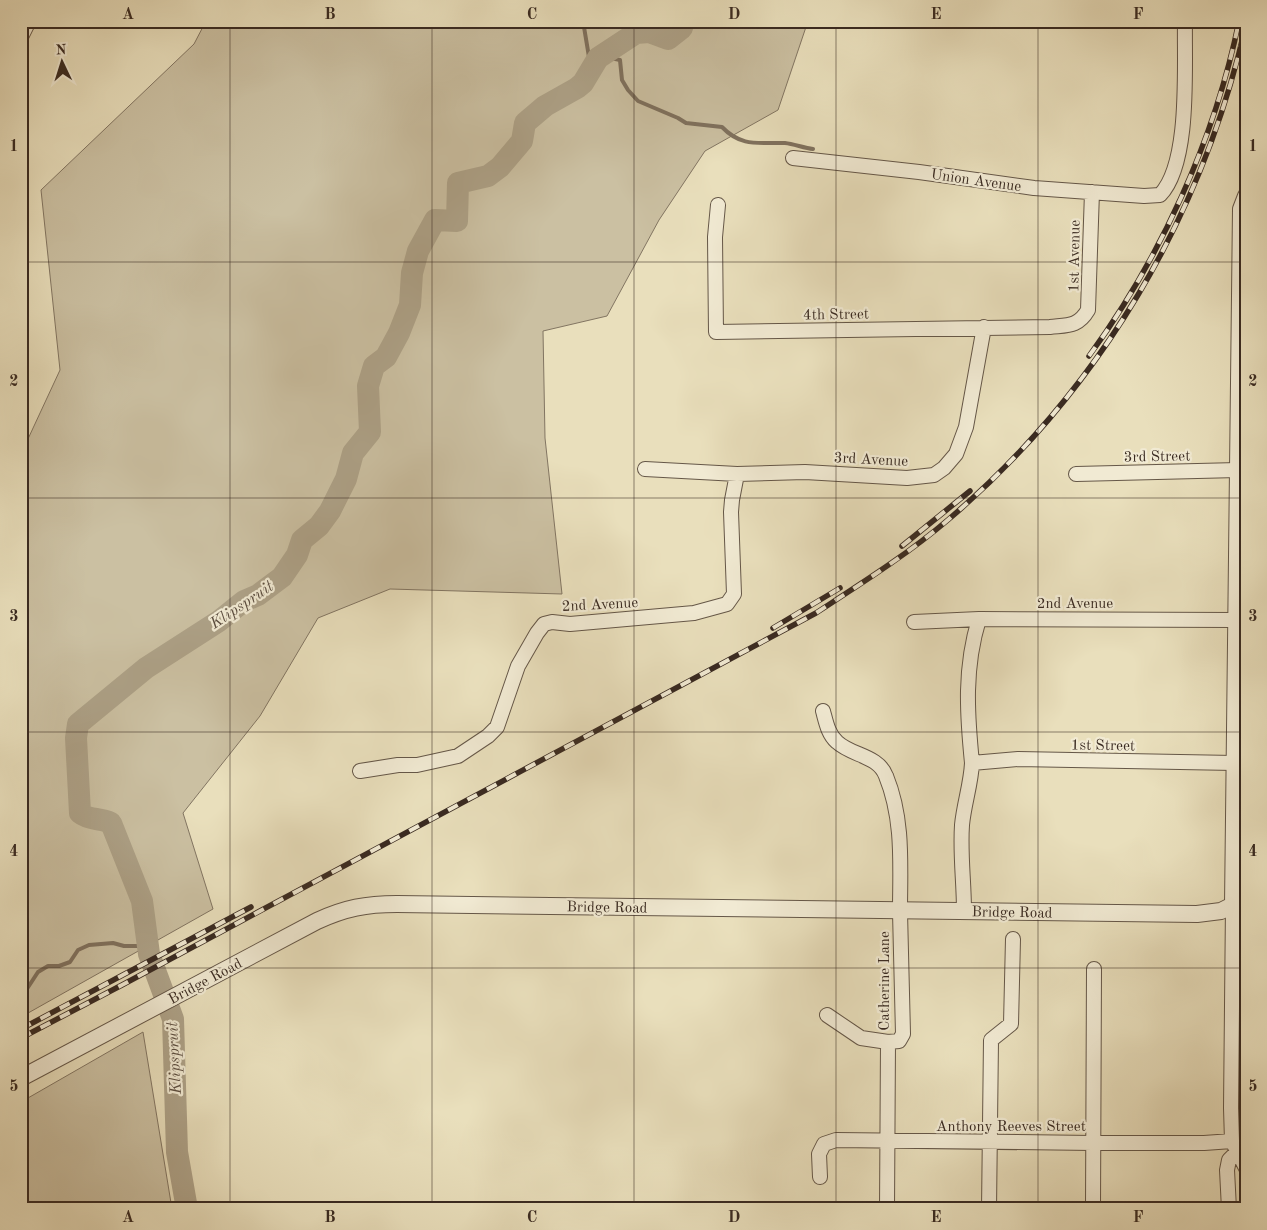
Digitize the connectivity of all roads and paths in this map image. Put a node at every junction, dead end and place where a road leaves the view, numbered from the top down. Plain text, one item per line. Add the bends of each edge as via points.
1 (29, 21) edge
2 (1185, 21) edge
3 (21, 37) edge
4 (793, 158) dead end
5 (1092, 192) junction
6 (718, 205) dead end
7 (1244, 205) edge
8 (1083, 319) joint
9 (984, 327) junction
10 (1242, 353) edge
11 (646, 469) dead end
12 (1238, 470) junction
13 (737, 474) junction
14 (1076, 474) dead end
15 (1241, 562) edge
16 (978, 619) junction
17 (1236, 620) junction
18 (914, 622) dead end
19 (823, 711) dead end
20 (1238, 756) edge
21 (972, 763) junction
22 (360, 771) dead end
23 (1239, 905) edge
24 (900, 910) junction
25 (964, 911) junction
26 (1013, 939) dead end
27 (1094, 969) dead end
28 (826, 1015) dead end
29 (888, 1042) junction
30 (21, 1078) edge
31 (888, 1141) junction
32 (990, 1142) junction
33 (1094, 1143) junction
34 (1235, 1147) junction
35 (1246, 1168) edge
36 (820, 1177) dead end
37 (887, 1209) edge
38 (989, 1209) edge
39 (1093, 1209) edge
40 (1228, 1209) edge

1 - 3 street
2 - 5 street, Union Avenue via 1183,127 1173,173 1160,195
4 - 5 street, Union Avenue via 1034,188
5 - 8 street, 1st Avenue via 1090,297
6 - 9 street, 4th Street via 716,332
7 - 10 street
8 - 9 street, 4th Street via 1076,324 1050,327
9 - 13 street, 3rd Avenue via 966,427 956,454 939,472 929,477 914,478 805,472
10 - 12 street
11 - 13 street, 3rd Avenue
12 - 14 street, 3rd Street
12 - 15 street
13 - 22 street, 2nd Avenue via 731,512 734,594 727,604 694,613 544,624 518,666 497,727 488,736 458,756 417,765
15 - 17 street
16 - 17 street, 2nd Avenue
16 - 18 street, 2nd Avenue
16 - 21 street via 967,685
17 - 20 street
19 - 24 street via 827,726 837,742 879,765 886,777 900,834
20 - 21 street, 1st Street
20 - 23 street
21 - 25 street via 961,847
23 - 25 street, Bridge Road via 1197,914
23 - 34 street via 1231,1108
24 - 25 street, Bridge Road
24 - 29 street, Catherine Lane via 903,1034 899,1041
24 - 30 street, Bridge Road via 362,905 323,918
26 - 32 street via 1011,1024 991,1040
27 - 33 street
28 - 29 street, Catherine Lane via 860,1038
29 - 31 street, Catherine Lane
31 - 32 street, Anthony Reeves Street
31 - 36 street, Anthony Reeves Street via 836,1140 824,1144 819,1154
31 - 37 street, Catherine Lane
32 - 33 street, Anthony Reeves Street
32 - 38 street
33 - 34 street, Anthony Reeves Street via 1204,1143
33 - 39 street
34 - 35 street
34 - 40 street via 1227,1170

